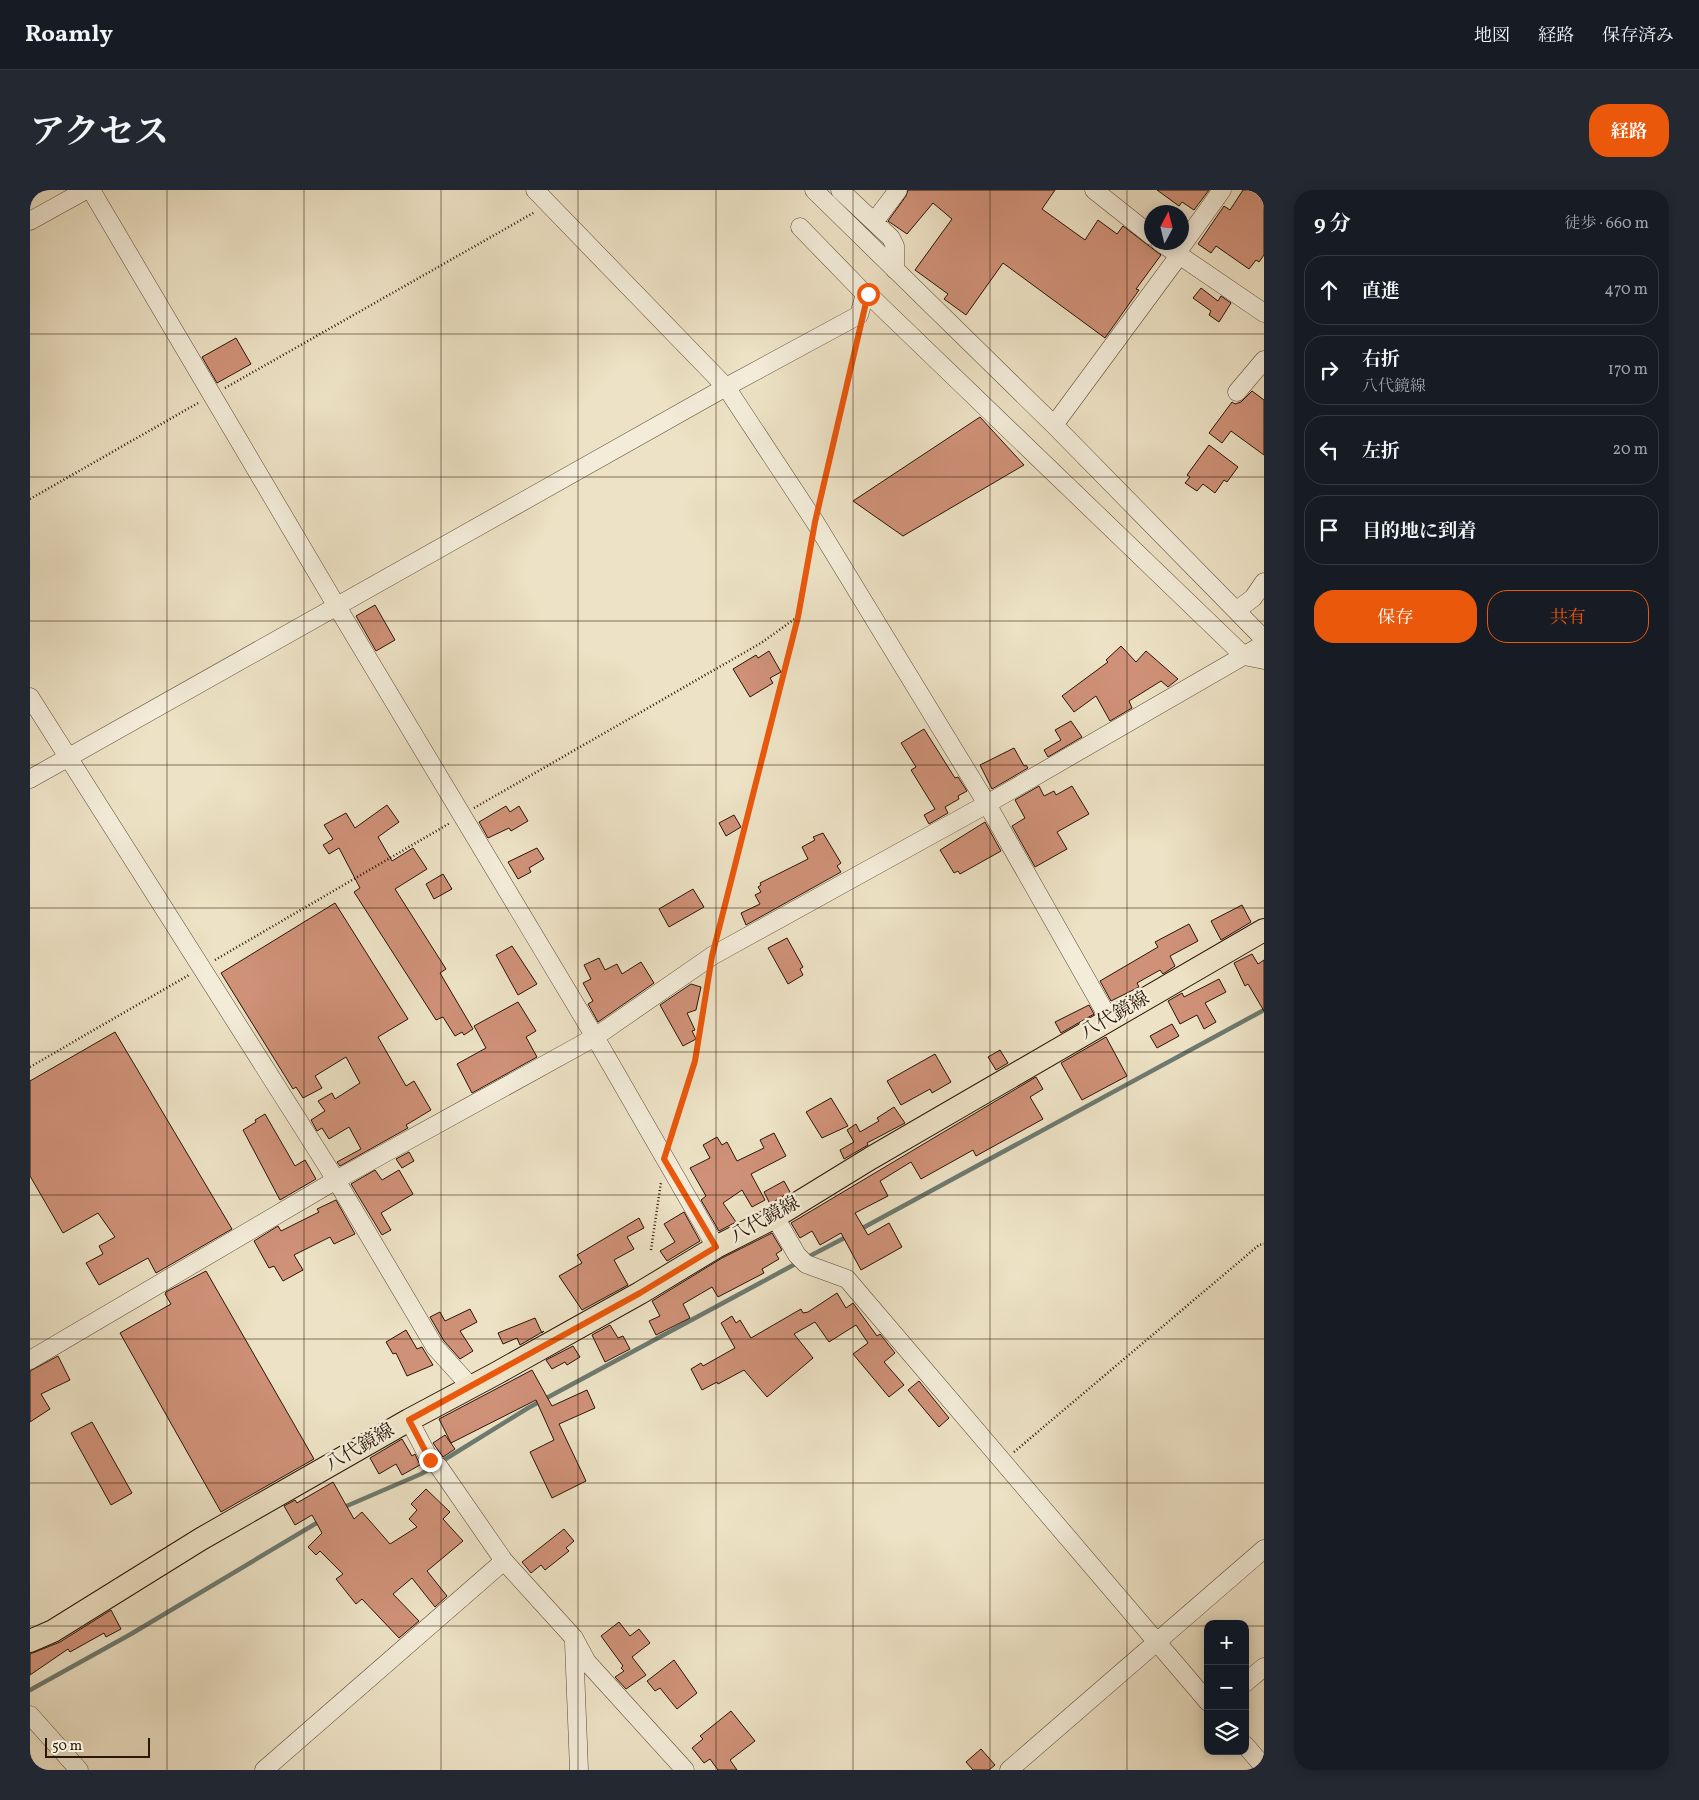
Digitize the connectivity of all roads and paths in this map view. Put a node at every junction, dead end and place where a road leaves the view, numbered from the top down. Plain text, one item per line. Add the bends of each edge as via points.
1 (86, 190) edge
2 (91, 190) edge
3 (535, 190) edge
4 (814, 190) edge
5 (840, 190) edge
6 (898, 190) edge
7 (1094, 190) edge
8 (1222, 190) edge
9 (549, 204) junction
10 (30, 221) edge
11 (874, 222) junction
12 (800, 227) dead end
13 (1144, 230) edge
14 (1170, 250) edge
15 (1178, 257) junction
16 (895, 270) junction
17 (868, 294) dead end
18 (1264, 313) edge
19 (859, 332) dead end
20 (1264, 360) edge
21 (726, 387) junction
22 (1238, 392) dead end
23 (212, 395) junction
24 (1054, 425) junction
25 (30, 499) edge
26 (815, 522) junction
27 (1264, 582) edge
28 (336, 605) junction
29 (1237, 610) junction
30 (798, 617) junction
31 (1264, 639) edge
32 (1264, 644) edge
33 (1244, 656) junction
34 (1264, 660) edge
35 (30, 698) edge
36 (68, 757) junction
37 (30, 779) edge
38 (986, 804) junction
39 (462, 815) junction
40 (1264, 930) edge
41 (712, 956) junction
42 (203, 967) junction
43 (1109, 1019) junction
44 (595, 1037) junction
45 (30, 1067) edge
46 (664, 1159) junction
47 (336, 1180) junction
48 (775, 1217) junction
49 (1264, 1244) edge
50 (716, 1247) junction
51 (651, 1250) dead end
52 (30, 1360) edge
53 (470, 1387) junction
54 (409, 1420) junction
55 (1003, 1461) junction
56 (1264, 1549) edge
57 (504, 1562) junction
58 (574, 1638) junction
59 (31, 1639) edge
60 (1157, 1642) junction
61 (1264, 1667) edge
62 (1249, 1679) edge
63 (1204, 1697) edge
64 (30, 1715) edge
65 (1249, 1750) edge
66 (1264, 1767) edge
67 (79, 1770) edge
68 (264, 1770) edge
69 (579, 1770) edge
70 (685, 1770) edge
71 (1009, 1770) edge

1 - 10 street
2 - 23 street
3 - 9 street
4 - 16 street
5 - 11 street
6 - 11 street
7 - 13 street
8 - 15 street via 1176,254
9 - 21 street
9 - 23 path
11 - 16 street via 896,246
12 - 21 street via 865,294 859,315
14 - 15 street
15 - 18 street
15 - 24 street
16 - 24 street
17 - 33 street
19 - 26 path
20 - 22 street
21 - 26 street
21 - 28 street
23 - 25 path
23 - 28 street
24 - 29 street
26 - 30 path
26 - 38 street
27 - 29 street via 1253,598
28 - 36 street
28 - 39 street
29 - 31 street
30 - 39 path via 761,643
30 - 41 path
32 - 33 street
33 - 34 street
33 - 38 street
35 - 36 street
36 - 37 street
36 - 42 street
38 - 41 street
38 - 43 street
39 - 42 path
39 - 44 street
40 - 43 main road, 八代鏡線
41 - 44 street
41 - 46 path via 695,1061
42 - 45 path
42 - 47 street
43 - 48 main road, 八代鏡線
44 - 46 street
44 - 47 street
46 - 50 street
46 - 51 path
47 - 52 street
47 - 53 street via 435,1347
48 - 50 main road, 八代鏡線
48 - 55 street via 801,1260 847,1279
49 - 55 path
50 - 53 main road, 八代鏡線
53 - 54 main road, 八代鏡線
54 - 57 street via 434,1463
54 - 59 main road, 八代鏡線 via 201,1539 53,1631
55 - 60 street
56 - 60 street
57 - 58 street
57 - 68 street
58 - 69 street
58 - 70 street via 587,1662
60 - 63 street
60 - 71 street
61 - 62 street
64 - 67 street
65 - 66 street

